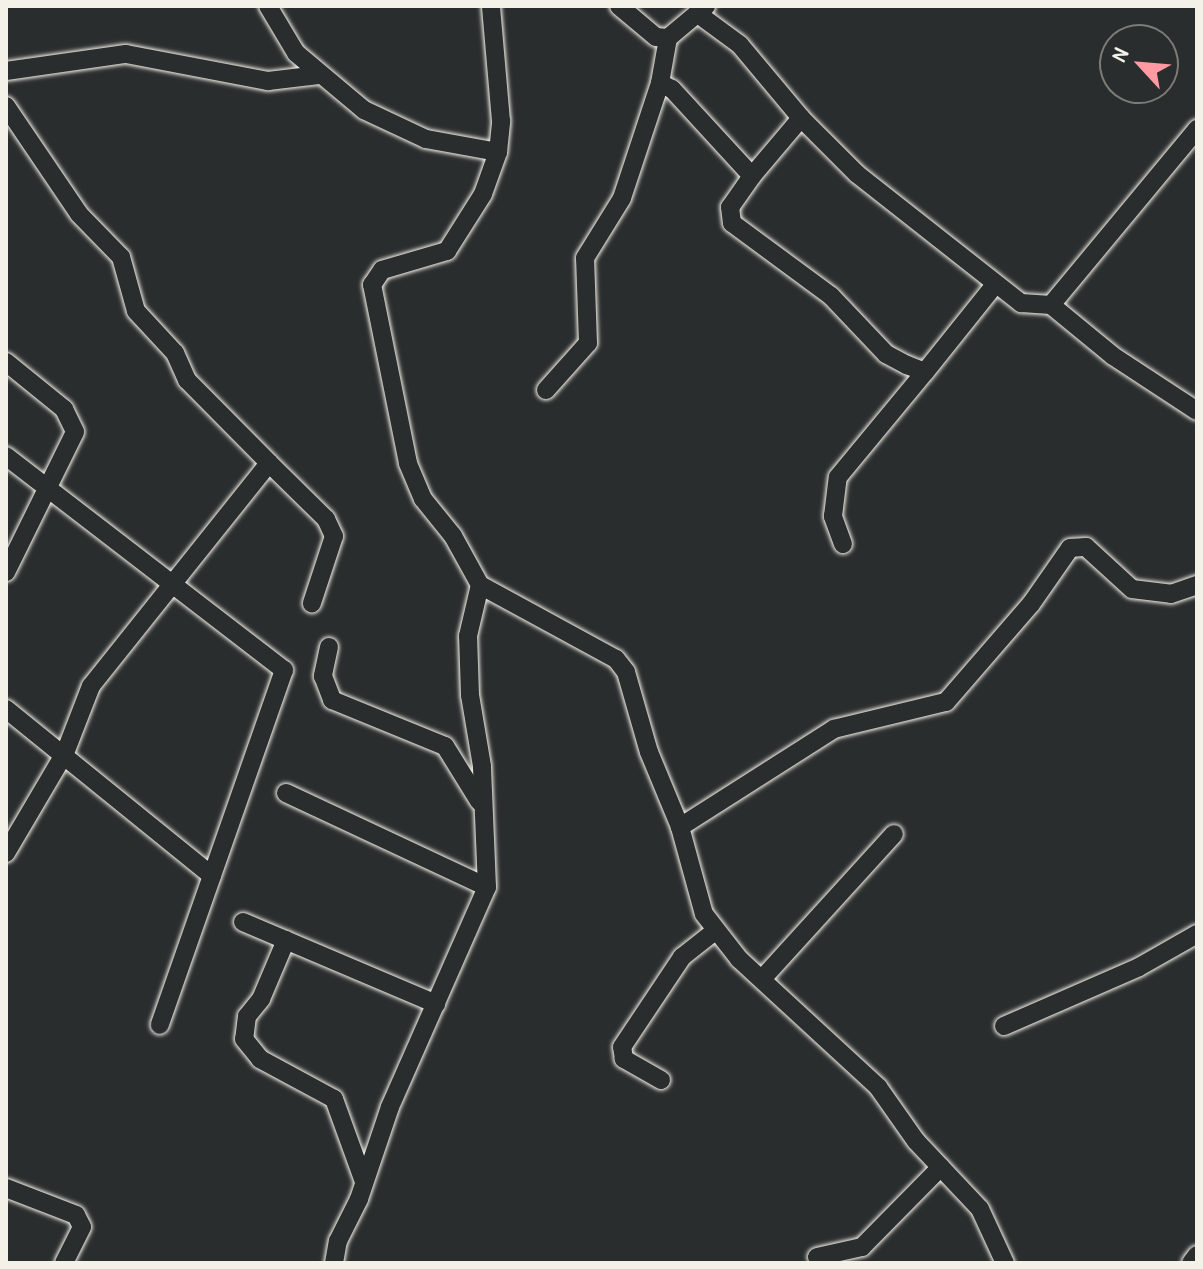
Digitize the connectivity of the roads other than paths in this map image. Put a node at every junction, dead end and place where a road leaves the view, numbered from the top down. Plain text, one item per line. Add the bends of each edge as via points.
1 (268, 6) edge
2 (491, 6) edge
3 (619, 6) edge
4 (702, 10) edge
5 (668, 38) junction
6 (6, 71) edge
7 (319, 75) junction
8 (660, 83) junction
9 (6, 106) edge
10 (801, 118) junction
11 (1197, 129) edge
12 (498, 152) junction
13 (752, 176) junction
14 (994, 286) junction
15 (1051, 305) junction
16 (6, 362) edge
17 (925, 372) junction
18 (546, 390) dead end
19 (1195, 407) edge
20 (6, 456) edge
21 (269, 463) junction
22 (49, 490) junction
23 (843, 544) dead end
24 (6, 572) edge
25 (173, 582) junction
26 (480, 585) junction
27 (1197, 585) edge
28 (312, 603) dead end
29 (329, 647) dead end
30 (6, 709) edge
31 (65, 753) junction
32 (286, 793) dead end
33 (484, 810) junction
34 (680, 827) junction
35 (894, 834) dead end
36 (6, 853) edge
37 (212, 876) junction
38 (487, 887) junction
39 (243, 922) dead end
40 (715, 931) junction
41 (1195, 939) edge
42 (286, 940) junction
43 (762, 979) junction
44 (436, 1004) junction
45 (160, 1025) dead end
46 (1004, 1026) dead end
47 (661, 1080) dead end
48 (941, 1167) junction
49 (364, 1182) junction
50 (6, 1188) edge
51 (1197, 1255) edge
52 (817, 1257) dead end
53 (1001, 1261) edge
54 (64, 1263) edge
55 (334, 1263) edge
56 (1191, 1263) edge

1 - 7 street via 296,53
2 - 12 street via 500,91
3 - 5 street via 656,37
4 - 5 street
4 - 10 street via 740,45
5 - 8 street
6 - 7 street via 126,54 268,81
7 - 12 street via 392,125 445,144
8 - 13 street via 672,89
8 - 18 street via 619,205 585,258 588,343
9 - 21 street via 79,214 121,257 136,311 175,353 187,380
10 - 13 street
10 - 14 street via 857,174
11 - 15 street
12 - 26 street via 457,242 435,258 382,270 372,285 408,463 423,499 453,536
13 - 17 street via 730,207 732,223 831,296 886,354
14 - 15 street via 1021,303
14 - 17 street
15 - 19 street via 1113,356
16 - 22 street via 74,423 75,432
17 - 23 street via 838,477 833,516
20 - 22 street
21 - 25 street
21 - 28 street via 326,519 334,536
22 - 24 street
22 - 25 street
25 - 31 street via 91,686
25 - 37 street via 284,670
26 - 33 street via 468,636
26 - 34 street via 616,659 626,672 649,752
27 - 34 street via 1171,594 1132,589 1086,547 1070,548 1031,604 946,702 834,729
29 - 33 street via 323,676 332,700 445,746
30 - 31 street
31 - 36 street
31 - 37 street
32 - 38 street
33 - 38 street
34 - 40 street via 696,900
35 - 43 street
37 - 45 street
38 - 44 street
39 - 42 street
40 - 43 street
40 - 47 street via 682,957 622,1047 624,1059
41 - 46 street
42 - 44 street
42 - 49 street via 261,999 247,1016 244,1039 260,1059 334,1099
43 - 48 street via 854,1061
44 - 49 street via 390,1107
48 - 52 street via 862,1247
48 - 53 street via 980,1209
49 - 55 street
50 - 54 street via 76,1215 82,1227
51 - 56 street

